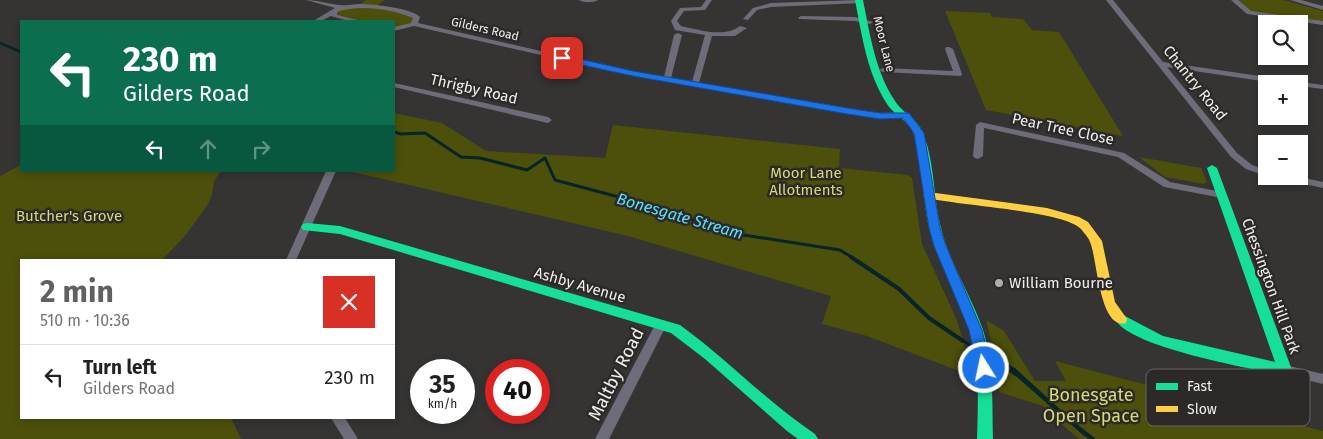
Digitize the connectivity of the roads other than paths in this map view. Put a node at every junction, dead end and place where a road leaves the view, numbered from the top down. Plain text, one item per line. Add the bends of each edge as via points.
1 (309, 0) edge
2 (582, 0) edge
3 (595, 0) edge
4 (709, 0) edge
5 (1109, 0) edge
6 (1234, 0) edge
7 (1293, 0) edge
8 (861, 1) edge
9 (363, 2) edge
10 (339, 7) junction
11 (1323, 8) edge
12 (332, 13) junction
13 (801, 18) dead end
14 (746, 19) dead end
15 (318, 20) edge
16 (352, 20) edge
17 (867, 21) junction
18 (1323, 23) edge
19 (414, 24) junction
20 (742, 28) dead end
21 (395, 29) edge
22 (709, 34) junction
23 (678, 35) dead end
24 (949, 49) dead end
25 (1161, 64) junction
26 (883, 70) junction
27 (666, 80) junction
28 (695, 84) junction
29 (395, 85) edge
30 (1323, 87) edge
31 (906, 115) junction
32 (548, 120) dead end
33 (978, 156) dead end
34 (1212, 168) dead end
35 (1258, 171) edge
36 (331, 172) edge
37 (1308, 182) edge
38 (1323, 185) edge
39 (1222, 194) junction
40 (928, 195) junction
41 (307, 227) junction
42 (291, 259) edge
43 (661, 324) junction
44 (1281, 369) edge
45 (1285, 369) edge
46 (1310, 376) edge
47 (1323, 379) edge
48 (339, 419) edge
49 (351, 439) edge
50 (602, 439) edge
51 (810, 439) edge
52 (985, 439) edge

1 - 10 street, Gilders Road
2 - 3 street
4 - 22 street via 702,9 682,9 674,24 684,30
5 - 25 street, Chantry Road
6 - 18 street via 1249,13
7 - 11 street
8 - 14 street via 753,8
8 - 17 street, Moor Lane
9 - 10 street, Gilders Road
9 - 19 street, Gilders Road via 414,15 417,17
10 - 12 street
12 - 15 street
12 - 16 street
13 - 17 street
17 - 26 street, Moor Lane
17 - 31 street, Moor Lane via 878,80 893,106
19 - 21 street, Gilders Road
19 - 27 street, Gilders Road
20 - 22 street via 735,34
22 - 28 street
23 - 27 street
24 - 26 street via 958,74
25 - 30 street
25 - 35 street, Chantry Road via 1234,155
26 - 31 street, Moor Lane
27 - 28 street, Gilders Road
28 - 31 street, Gilders Road via 880,116
29 - 32 street, Thrigby Road
31 - 40 street, Moor Lane via 919,133
33 - 39 street, Pear Tree Close via 980,125 1121,155 1167,185
34 - 39 street, Chessington Hill Park
36 - 41 street
37 - 38 street
39 - 45 street, Chessington Hill Park
40 - 44 street, Chessington Hill Park via 1055,213 1078,221 1096,240 1107,295 1124,322 1160,341
40 - 52 street, Moor Lane via 940,246 976,330 984,368
41 - 42 street
41 - 43 street, Ashby Avenue via 340,230
43 - 50 street, Maltby Road
43 - 51 street, Ashby Avenue via 685,334 698,344 791,427
46 - 47 street
48 - 49 street

